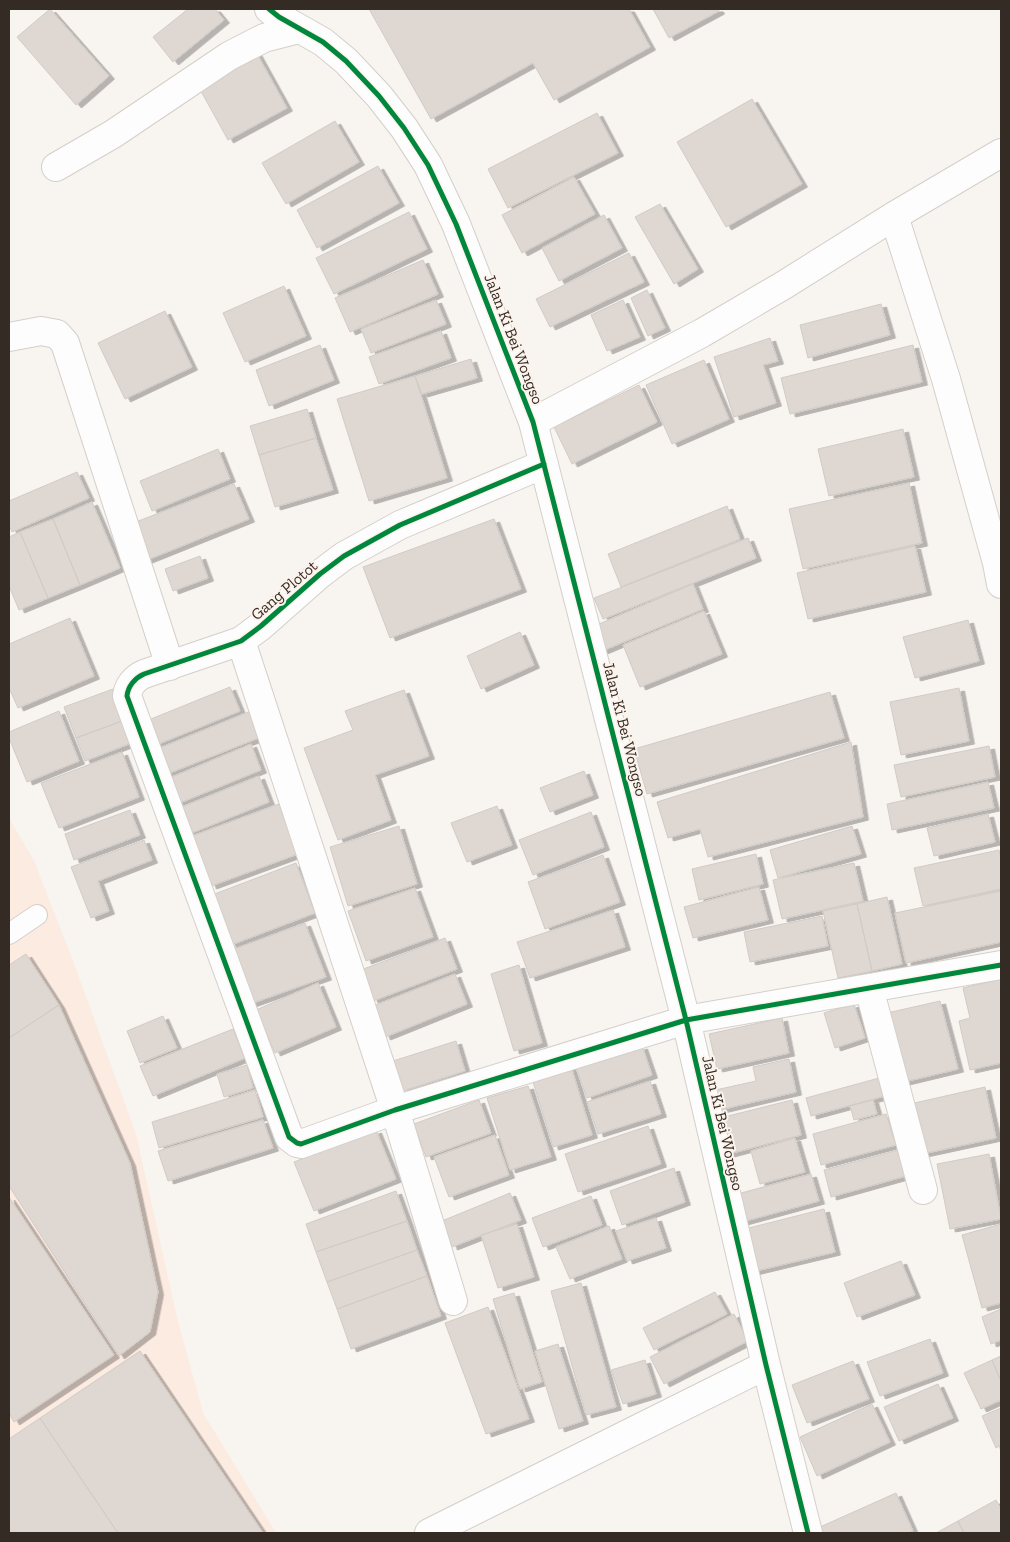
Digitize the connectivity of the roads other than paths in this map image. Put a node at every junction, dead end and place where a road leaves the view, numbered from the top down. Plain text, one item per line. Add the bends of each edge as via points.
1 (269, 9) edge
2 (299, 29) junction
3 (1001, 153) edge
4 (56, 167) dead end
5 (894, 216) junction
6 (9, 337) edge
7 (533, 422) junction
8 (544, 464) junction
9 (1001, 584) edge
10 (242, 641) junction
11 (170, 666) junction
12 (37, 914) dead end
13 (9, 934) edge
14 (1001, 965) edge
15 (869, 988) junction
16 (686, 1020) junction
17 (395, 1110) junction
18 (922, 1190) dead end
19 (453, 1301) dead end
20 (766, 1365) junction
21 (429, 1533) edge
22 (808, 1533) edge

1 - 2 street, Jalan Ki Bei Wongso
2 - 4 street via 264,38 229,56 113,134
2 - 7 street, Jalan Ki Bei Wongso via 323,42 353,68 404,128 428,165 456,224
3 - 5 street
5 - 7 street via 784,286 702,333
5 - 9 street via 946,379
6 - 11 street via 41,330 57,334 65,344
7 - 8 street, Jalan Ki Bei Wongso
8 - 10 street, Gang Plotot via 400,525 344,556
8 - 16 street, Jalan Ki Bei Wongso
10 - 11 street, Gang Plotot
10 - 17 street
11 - 17 street, Gang Plotot via 138,677 128,689 127,696 289,1137 301,1144
12 - 13 lane
14 - 15 street
15 - 16 street
15 - 18 street
16 - 17 street
16 - 20 street, Jalan Ki Bei Wongso
17 - 19 street
20 - 21 street
20 - 22 street, Jalan Ki Bei Wongso

